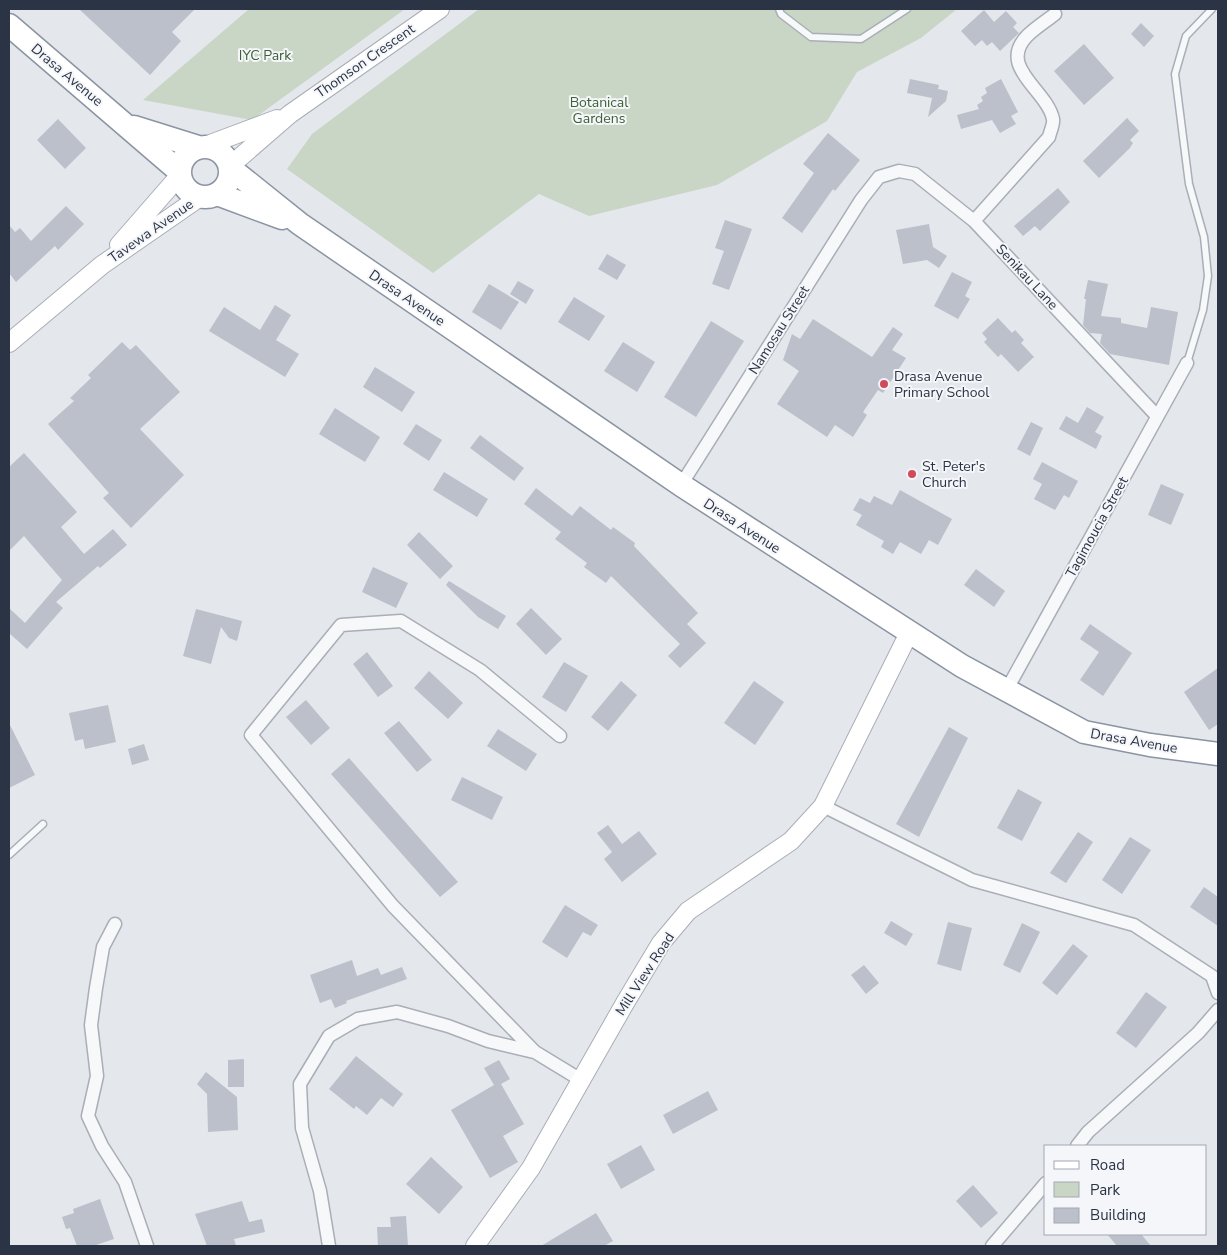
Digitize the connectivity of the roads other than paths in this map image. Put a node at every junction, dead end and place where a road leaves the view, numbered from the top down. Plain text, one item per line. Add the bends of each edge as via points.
1 (440, 9) edge
2 (779, 9) edge
3 (906, 9) edge
4 (1212, 9) edge
5 (1054, 14) dead end
6 (9, 25) edge
7 (290, 114) junction
8 (126, 124) junction
9 (202, 147) junction
10 (230, 167) junction
11 (180, 173) junction
12 (879, 176) joint
13 (209, 196) junction
14 (974, 221) junction
15 (300, 224) junction
16 (102, 265) junction
17 (9, 343) edge
18 (1187, 363) joint
19 (1156, 415) junction
20 (681, 485) junction
21 (909, 633) junction
22 (1006, 691) junction
23 (560, 736) dead end
24 (1218, 754) edge
25 (823, 806) junction
26 (43, 824) dead end
27 (9, 855) edge
28 (114, 924) dead end
29 (1218, 993) edge
30 (1218, 1010) edge
31 (535, 1052) junction
32 (580, 1080) junction
33 (1077, 1145) edge
34 (1044, 1184) edge
35 (147, 1246) edge
36 (329, 1246) edge
37 (475, 1246) edge
38 (992, 1246) edge

1 - 7 street, Thomson Crescent
2 - 3 lane via 811,37 861,39
4 - 18 lane via 1186,36 1175,74 1190,184 1204,237 1208,276 1203,310
5 - 14 street via 1026,36 1018,52 1022,72 1047,104 1054,120 1049,137
6 - 8 highway, Drasa Avenue
7 - 9 street, Thomson Crescent
7 - 10 street, Thomson Crescent
8 - 9 highway, Drasa Avenue
8 - 11 highway, Drasa Avenue
9 - 10 highway via 221,152
9 - 11 highway via 185,156
10 - 13 highway via 228,184
10 - 15 highway, Drasa Avenue
11 - 13 highway via 186,189
11 - 16 street, Tavewa Avenue
12 - 14 street, Senikau Lane via 899,171 914,174
12 - 20 street, Namosau Street
13 - 15 highway, Drasa Avenue
13 - 16 street, Tavewa Avenue
14 - 19 street, Senikau Lane
15 - 20 highway, Drasa Avenue
16 - 17 street, Tavewa Avenue
18 - 19 street, Tagimoucia Street
19 - 22 street, Tagimoucia Street
20 - 21 highway, Drasa Avenue
21 - 22 highway, Drasa Avenue
21 - 25 street, Mill View Road
22 - 24 highway, Drasa Avenue via 1084,732
23 - 31 street via 480,670 401,621 341,624 251,735 394,906
25 - 29 street via 972,880 1134,925 1212,976
25 - 32 street, Mill View Road via 791,841 688,911 661,943
26 - 27 lane
28 - 35 street via 103,947 96,988 91,1025 97,1076 88,1116 125,1182
30 - 33 street via 1198,1033
31 - 32 street
31 - 36 street via 488,1041 397,1012 358,1019 329,1036 300,1084 302,1128 320,1191
32 - 37 street, Mill View Road via 531,1168
34 - 38 street

